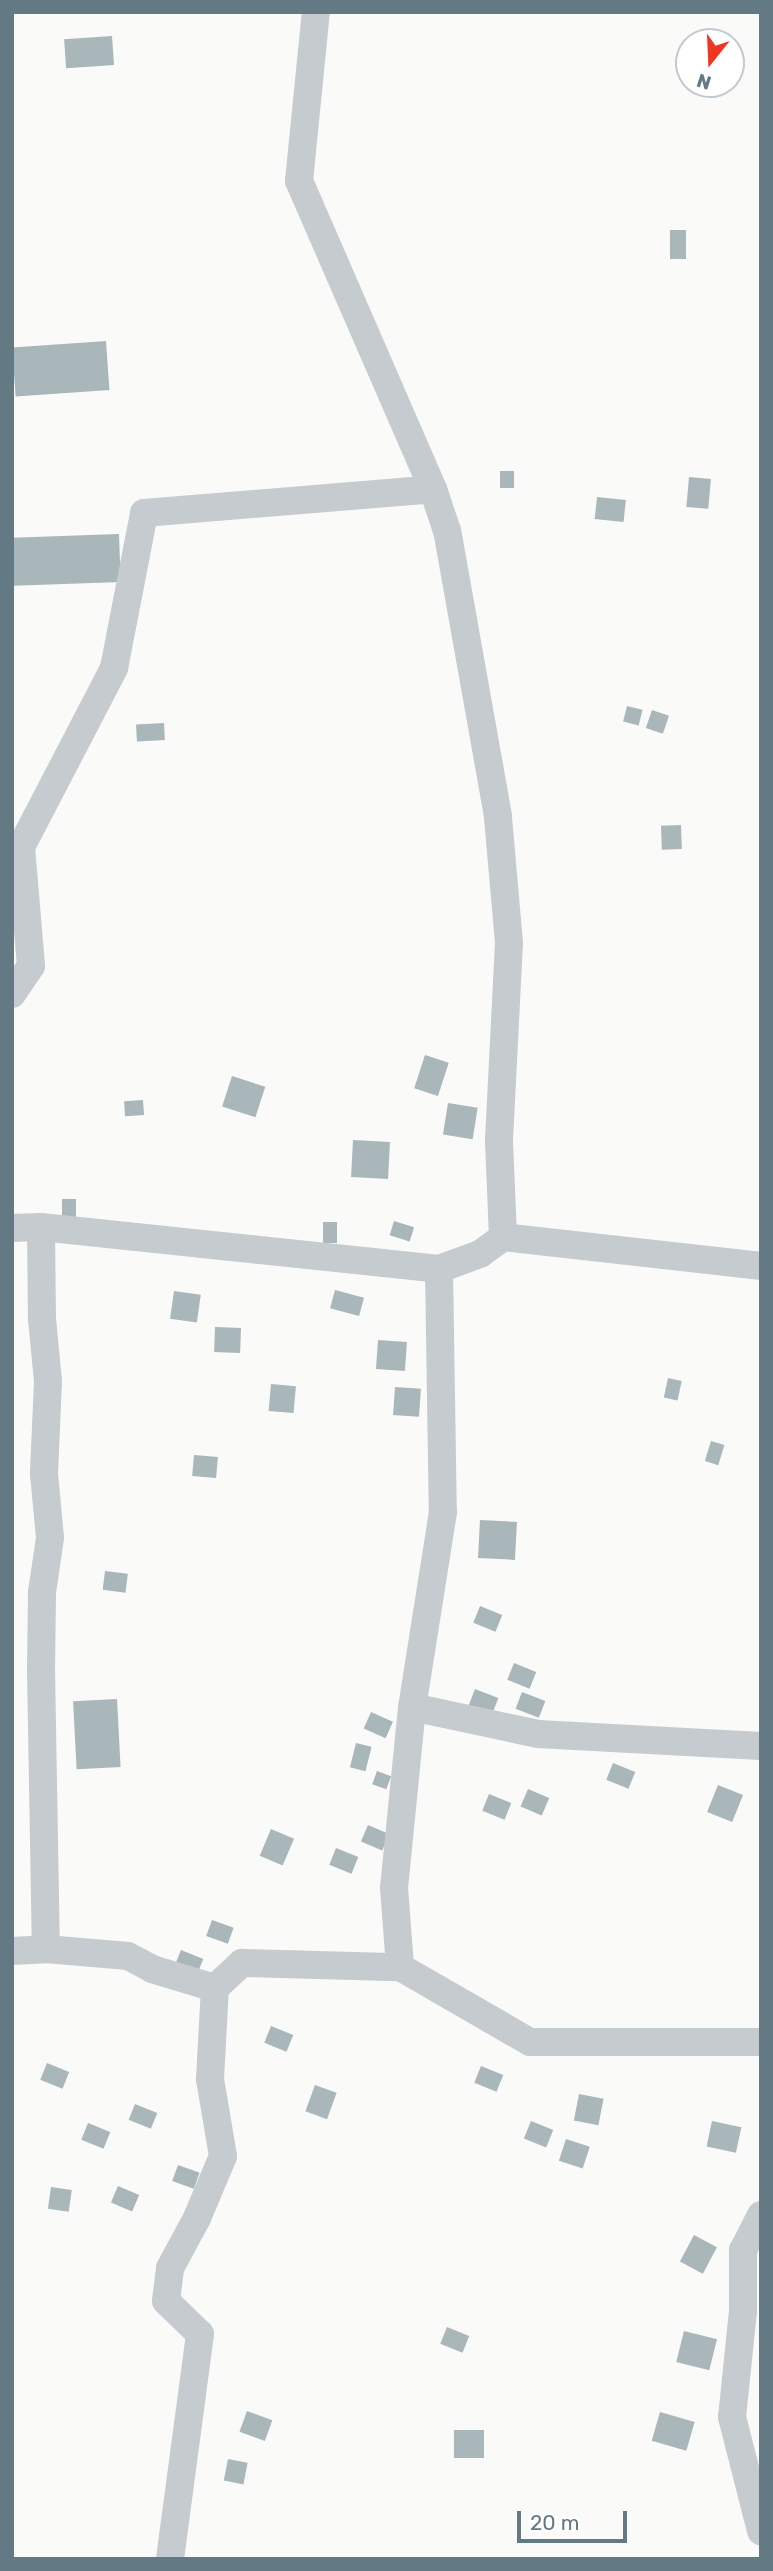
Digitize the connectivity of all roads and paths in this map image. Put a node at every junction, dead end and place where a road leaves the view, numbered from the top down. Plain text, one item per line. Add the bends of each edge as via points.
1 (316, 12) edge
2 (433, 489) junction
3 (17, 848) edge
4 (12, 994) edge
5 (41, 1227) junction
6 (12, 1228) edge
7 (503, 1237) junction
8 (761, 1266) edge
9 (439, 1269) junction
10 (412, 1707) junction
11 (761, 1746) edge
12 (46, 1949) junction
13 (12, 1951) edge
14 (400, 1967) junction
15 (215, 1988) junction
16 (761, 2042) edge
17 (761, 2215) edge
18 (761, 2531) edge
19 (170, 2559) edge

1 - 2 street via 299,181
2 - 3 street via 144,513 114,668
2 - 7 street via 450,543 498,816 509,943 499,1140
3 - 4 street via 31,966
5 - 6 street
5 - 9 street
5 - 12 street via 41,1319 48,1381 44,1474 50,1538 42,1592 41,1669
7 - 8 street
7 - 9 street via 480,1254
9 - 10 street via 443,1512
10 - 11 street via 538,1734
10 - 14 street via 394,1888
12 - 13 street
12 - 15 street via 128,1956 152,1969
14 - 15 street via 242,1962
14 - 16 street via 530,2042
15 - 19 street via 209,2079 223,2156 170,2268 166,2301 200,2334
17 - 18 street via 743,2250 743,2311 732,2417

